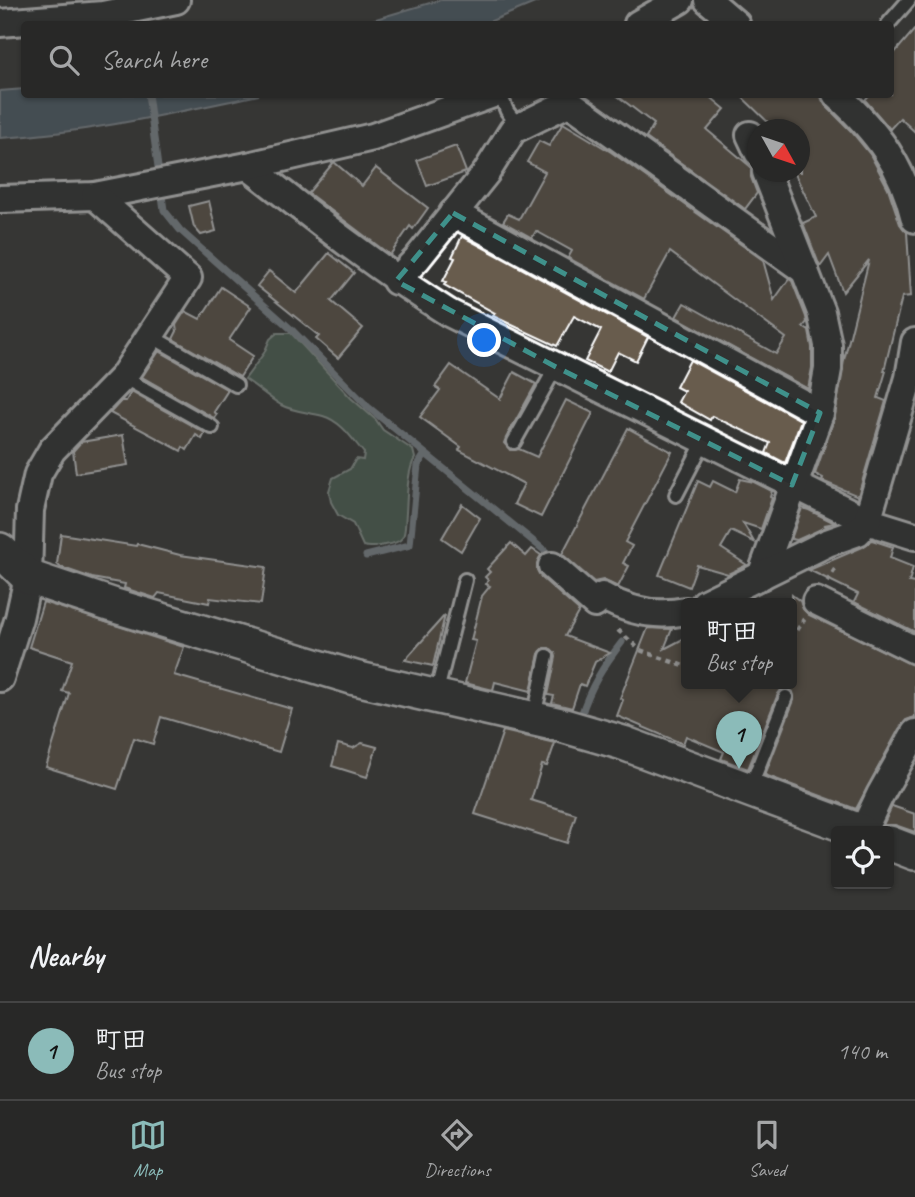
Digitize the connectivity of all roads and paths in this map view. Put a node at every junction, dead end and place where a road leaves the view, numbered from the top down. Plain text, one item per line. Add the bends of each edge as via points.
1 (176, 0) edge
2 (680, 0) edge
3 (708, 0) edge
4 (909, 0) edge
5 (21, 21) edge
6 (26, 21) edge
7 (643, 21) edge
8 (732, 21) edge
9 (891, 21) edge
10 (0, 23) edge
11 (481, 98) edge
12 (502, 98) edge
13 (840, 98) edge
14 (519, 127) junction
15 (248, 166) junction
16 (770, 182) edge
17 (96, 196) junction
18 (0, 199) edge
19 (453, 213) junction
20 (915, 219) edge
21 (805, 271) junction
22 (396, 281) junction
23 (151, 336) junction
24 (915, 342) edge
25 (556, 367) junction
26 (123, 377) junction
27 (236, 385) dead end
28 (820, 413) junction
29 (212, 428) dead end
30 (704, 441) junction
31 (514, 442) dead end
32 (792, 485) junction
33 (676, 495) dead end
34 (867, 521) junction
35 (915, 536) edge
36 (0, 550) edge
37 (552, 566) dead end
38 (761, 576) junction
39 (28, 577) junction
40 (465, 580) dead end
41 (715, 598) edge
42 (816, 601) dead end
43 (595, 604) junction
44 (681, 612) edge
45 (915, 650) edge
46 (547, 656) dead end
47 (681, 665) edge
48 (0, 678) edge
49 (436, 696) junction
50 (786, 697) dead end
51 (533, 719) junction
52 (915, 733) edge
53 (749, 789) junction
54 (849, 826) edge
55 (864, 826) edge
56 (894, 845) edge
57 (915, 853) edge

1 - 6 street via 103,15
2 - 7 street
3 - 8 street
4 - 9 lane
5 - 10 street
11 - 15 street via 373,137
12 - 14 lane
13 - 20 street via 894,160
14 - 19 street
14 - 21 street via 566,104 573,105
15 - 17 street
15 - 22 street
16 - 21 street
17 - 18 street
17 - 23 street via 188,278
19 - 22 street
19 - 28 street
21 - 28 street via 828,345
22 - 25 street
23 - 26 street
23 - 27 lane
24 - 34 street via 909,378
25 - 30 street
25 - 31 lane
26 - 29 lane
26 - 39 street via 58,444 38,474 30,510
28 - 32 street
30 - 32 street
30 - 33 lane
32 - 34 street
32 - 38 street
34 - 35 street
34 - 38 street via 858,533
36 - 39 street
37 - 43 street
38 - 41 street
39 - 48 street
39 - 49 street via 216,638
40 - 49 lane
42 - 45 street
43 - 44 street via 602,596 657,615
43 - 47 path via 640,650
46 - 51 lane
49 - 51 street
50 - 53 lane
51 - 53 street via 623,743
52 - 55 street
53 - 54 street
56 - 57 street

